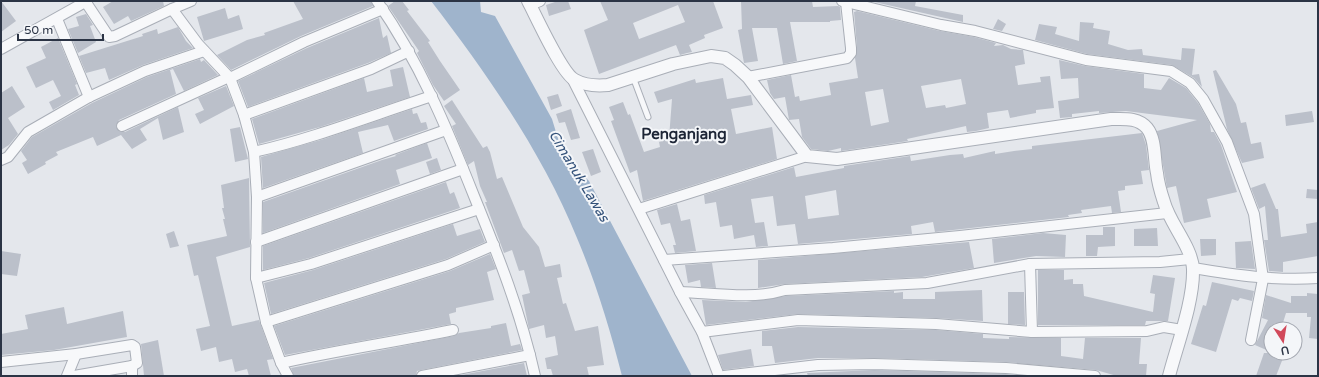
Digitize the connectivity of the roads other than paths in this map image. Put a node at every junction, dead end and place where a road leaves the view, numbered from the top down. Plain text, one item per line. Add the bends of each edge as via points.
1 (86, 1) edge
2 (191, 1) edge
3 (844, 1) edge
4 (533, 2) edge
5 (380, 5) edge
6 (172, 9) junction
7 (57, 19) junction
8 (1, 49) edge
9 (204, 51) junction
10 (409, 51) junction
11 (230, 77) junction
12 (633, 77) junction
13 (748, 77) junction
14 (573, 80) junction
15 (432, 96) junction
16 (89, 97) junction
17 (244, 115) junction
18 (648, 117) dead end
19 (122, 126) dead end
20 (446, 130) junction
21 (254, 152) junction
22 (807, 156) junction
23 (1, 160) edge
24 (463, 169) junction
25 (257, 197) junction
26 (479, 209) junction
27 (639, 209) junction
28 (1167, 213) junction
29 (256, 242) junction
30 (494, 245) junction
31 (664, 260) junction
32 (1191, 263) junction
33 (1030, 264) junction
34 (256, 278) junction
35 (1318, 278) edge
36 (1263, 279) junction
37 (680, 292) junction
38 (266, 322) junction
39 (452, 330) dead end
40 (1182, 330) junction
41 (702, 332) junction
42 (1032, 332) junction
43 (1251, 340) dead end
44 (76, 354) junction
45 (530, 355) junction
46 (1, 362) edge
47 (281, 362) junction
48 (132, 371) edge
49 (67, 376) edge
50 (74, 376) edge
51 (288, 376) edge
52 (422, 376) edge
53 (535, 376) edge
54 (719, 376) edge
55 (724, 376) edge
56 (1095, 376) edge
57 (1169, 376) edge

1 - 6 street via 109,38
1 - 7 street
2 - 6 street
3 - 13 street via 851,48 847,58
3 - 36 street via 1086,60 1177,73 1190,83 1203,99 1227,142 1254,214
4 - 14 street via 559,60
5 - 10 street
5 - 11 street
6 - 9 street
7 - 8 street
7 - 16 street
9 - 11 street
9 - 16 street via 146,71
10 - 15 street
10 - 17 street via 371,69
11 - 17 street
11 - 19 street
12 - 13 street via 673,64 711,56 725,58
12 - 14 street via 598,86
12 - 18 lane
13 - 22 street
14 - 27 street
15 - 20 street
15 - 21 street via 288,144
16 - 23 street via 28,132 8,157
17 - 21 street
20 - 24 street
20 - 25 street
21 - 25 street
22 - 27 street
22 - 28 street via 837,159 1111,120 1134,120 1148,129 1152,138 1157,174
24 - 26 street
24 - 29 street
25 - 29 street
26 - 30 street
26 - 34 street via 311,264
27 - 31 street
28 - 31 street via 944,238
28 - 32 street via 1184,242
29 - 34 street
30 - 38 street via 448,265
30 - 45 street via 516,304
31 - 37 street
32 - 33 street
32 - 36 street
32 - 40 street
33 - 37 street via 928,283 785,290 773,294 754,295
33 - 42 street
34 - 38 street
35 - 36 street
36 - 43 street
37 - 41 street
38 - 47 street
39 - 47 street
40 - 42 street via 1164,327 1147,331
40 - 57 street
41 - 42 street via 798,320 936,324
41 - 54 street
44 - 46 street
44 - 48 street via 132,345 135,347 137,363
44 - 49 street
45 - 52 street
45 - 53 street
47 - 51 street
48 - 50 street
55 - 56 street via 818,365 874,364 1006,368

